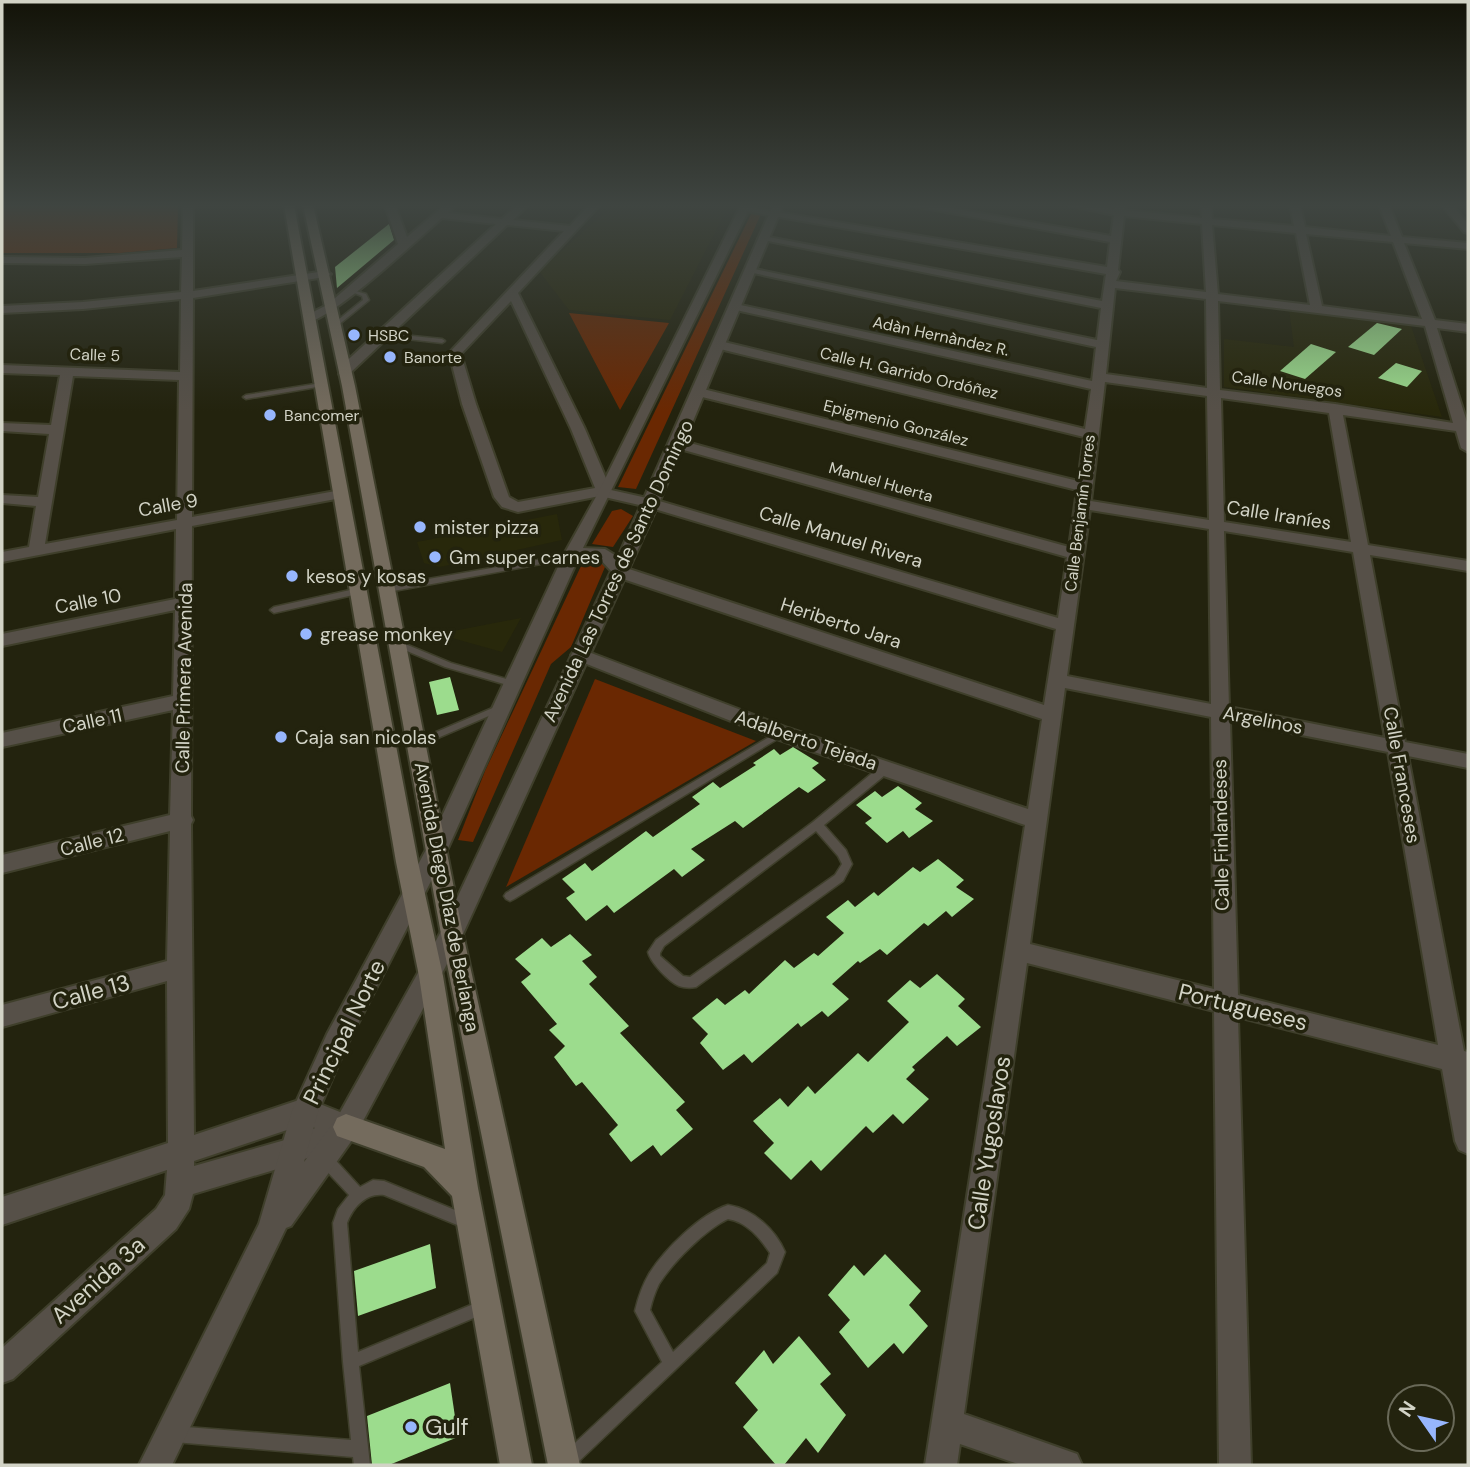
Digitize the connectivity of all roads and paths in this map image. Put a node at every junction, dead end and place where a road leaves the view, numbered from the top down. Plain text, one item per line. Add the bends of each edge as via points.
1 (187, 273) edge
2 (301, 273) edge
3 (370, 273) edge
4 (449, 273) edge
5 (531, 273) edge
6 (712, 273) edge
7 (749, 273) edge
8 (762, 273) edge
9 (941, 273) edge
10 (1091, 273) edge
11 (1113, 273) edge
12 (1211, 273) edge
13 (1310, 273) edge
14 (1411, 273) edge
15 (325, 274) joint
16 (302, 278) junction
17 (1113, 278) junction
18 (351, 290) junction
19 (513, 293) junction
20 (187, 295) junction
21 (1212, 295) junction
22 (1109, 306) junction
23 (331, 307) junction
24 (736, 307) junction
25 (2, 309) edge
26 (1317, 309) junction
27 (309, 319) junction
28 (1430, 323) junction
29 (335, 325) junction
30 (1468, 328) edge
31 (383, 335) junction
32 (442, 341) dead end
33 (720, 345) junction
34 (1103, 345) junction
35 (2, 369) edge
36 (344, 370) junction
37 (67, 372) junction
38 (187, 376) junction
39 (1098, 381) junction
40 (321, 385) junction
41 (1212, 391) junction
42 (699, 392) junction
43 (246, 397) dead end
44 (1335, 408) junction
45 (2, 428) edge
46 (1465, 428) edge
47 (59, 430) junction
48 (1090, 434) junction
49 (678, 444) junction
50 (1468, 447) edge
51 (604, 492) junction
52 (341, 494) junction
53 (1083, 495) junction
54 (2, 499) edge
55 (46, 502) junction
56 (651, 503) junction
57 (187, 523) junction
58 (1217, 526) junction
59 (36, 550) junction
60 (1362, 550) junction
61 (1075, 554) junction
62 (571, 556) junction
63 (2, 557) edge
64 (1468, 566) edge
65 (620, 572) junction
66 (388, 589) junction
67 (359, 591) junction
68 (184, 603) junction
69 (274, 610) dead end
70 (1065, 626) junction
71 (2, 640) edge
72 (398, 644) junction
73 (580, 655) junction
74 (1057, 680) junction
75 (514, 684) junction
76 (182, 701) junction
77 (503, 706) junction
78 (1218, 711) junction
79 (1049, 715) junction
80 (781, 733) junction
81 (2, 740) edge
82 (416, 744) junction
83 (1397, 747) junction
84 (1468, 761) edge
85 (886, 768) junction
86 (183, 820) junction
87 (1035, 820) junction
88 (817, 825) junction
89 (438, 846) junction
90 (2, 864) edge
91 (414, 890) junction
92 (510, 896) dead end
93 (452, 934) junction
94 (1018, 951) junction
95 (180, 968) junction
96 (431, 976) junction
97 (1224, 1002) junction
98 (2, 1016) edge
99 (1461, 1062) edge
100 (305, 1111) junction
101 (346, 1127) junction
102 (1468, 1141) edge
103 (294, 1151) junction
104 (181, 1152) junction
105 (324, 1157) junction
106 (180, 1184) junction
107 (464, 1188) junction
108 (358, 1195) junction
109 (2, 1211) edge
110 (470, 1224) junction
111 (272, 1228) junction
112 (486, 1306) junction
113 (351, 1362) junction
114 (671, 1363) junction
115 (2, 1368) edge
116 (946, 1423) junction
117 (170, 1434) junction
118 (361, 1457) edge
119 (155, 1465) edge
120 (516, 1465) edge
121 (564, 1465) edge
122 (941, 1465) edge
123 (1066, 1465) edge
124 (1235, 1465) edge

1 - 20 street, Calle Primera Avenida
2 - 16 main road, Avenida Diego Díaz de Berlanga
3 - 18 street
4 - 31 street
5 - 19 street
6 - 51 street
7 - 24 street, Avenida Las Torres de Santo Domingo
8 - 34 street
9 - 22 street
10 - 17 street
11 - 17 street, Calle Benjamín Torres
12 - 21 street, Calle Finlandeses
13 - 26 street
14 - 28 street
15 - 16 street
15 - 23 main road, Avenida Diego Díaz de Berlanga
16 - 20 street
16 - 27 main road, Avenida Diego Díaz de Berlanga
17 - 21 street
17 - 22 street, Calle Benjamín Torres
18 - 23 street
18 - 29 lane via 366,300
19 - 51 street
19 - 51 street via 454,356 499,490 507,504 518,507
20 - 25 street
20 - 38 street, Calle Primera Avenida
21 - 26 street
21 - 41 street, Calle Finlandeses
22 - 34 street, Calle Benjamín Torres
23 - 27 street
23 - 29 main road, Avenida Diego Díaz de Berlanga
24 - 33 street, Avenida Las Torres de Santo Domingo
24 - 39 street, Adàn Hernàndez R.
26 - 28 street
27 - 40 main road, Avenida Diego Díaz de Berlanga
28 - 30 street
28 - 46 street
29 - 36 main road, Avenida Diego Díaz de Berlanga
31 - 32 lane
31 - 36 street
33 - 42 street, Avenida Las Torres de Santo Domingo
33 - 48 street, Calle H. Garrido Ordóñez
34 - 39 street, Calle Benjamín Torres
35 - 37 street, Calle 5
36 - 66 main road, Avenida Diego Díaz de Berlanga
37 - 38 street, Calle 5
37 - 47 street
38 - 57 street, Calle Primera Avenida
39 - 41 street, Calle Noruegos
39 - 48 street, Calle Benjamín Torres
40 - 43 lane
40 - 52 main road, Avenida Diego Díaz de Berlanga
41 - 44 street, Calle Noruegos
41 - 58 street, Calle Finlandeses
42 - 49 street, Avenida Las Torres de Santo Domingo
42 - 53 street, Epigmenio González
44 - 46 street, Calle Noruegos
44 - 60 street, Calle Franceses
45 - 47 street
46 - 50 street
47 - 55 street
48 - 53 street, Calle Benjamín Torres
49 - 56 street, Avenida Las Torres de Santo Domingo
49 - 61 street, Manuel Huerta
51 - 56 street, Calle Manuel Rivera
51 - 62 street
52 - 57 street, Calle 9
52 - 67 main road, Avenida Diego Díaz de Berlanga
53 - 58 street, Calle Iraníes
53 - 61 street, Calle Benjamín Torres
54 - 55 street
55 - 59 street
56 - 65 street, Avenida Las Torres de Santo Domingo
56 - 70 street, Calle Manuel Rivera
57 - 59 street, Calle 9
57 - 68 street, Calle Primera Avenida
58 - 60 street, Calle Iraníes
58 - 78 street, Calle Finlandeses
59 - 63 street, Calle 9
60 - 64 street, Calle Iraníes
60 - 83 street, Calle Franceses
61 - 70 street, Calle Benjamín Torres
62 - 65 street via 599,551 612,557
62 - 66 lane
62 - 75 street
65 - 73 street, Avenida Las Torres de Santo Domingo
65 - 79 street, Heriberto Jara
66 - 72 main road, Avenida Diego Díaz de Berlanga
67 - 69 lane
67 - 91 main road, Avenida Diego Díaz de Berlanga
68 - 71 street, Calle 10
68 - 76 street, Calle Primera Avenida
70 - 74 street, Calle Benjamín Torres
72 - 75 lane via 448,665
72 - 82 main road, Avenida Diego Díaz de Berlanga
73 - 80 street, Adalberto Tejada
73 - 93 street, Avenida Las Torres de Santo Domingo
74 - 78 street, Argelinos
74 - 79 street, Calle Benjamín Torres
75 - 77 street
76 - 81 street, Calle 11
76 - 86 street, Calle Primera Avenida
77 - 82 lane
77 - 89 street
78 - 83 street, Argelinos
78 - 97 street, Calle Finlandeses
79 - 87 street, Calle Benjamín Torres
80 - 85 street, Adalberto Tejada
80 - 92 lane
82 - 89 main road, Avenida Diego Díaz de Berlanga
83 - 84 street, Argelinos
83 - 99 street, Calle Franceses
85 - 87 street, Adalberto Tejada
85 - 88 lane
86 - 90 street, Calle 12
86 - 95 street, Calle Primera Avenida
87 - 94 street, Calle Yugoslavos
88 - 88 lane via 660,943 655,958 680,981 692,983 839,878 847,864
89 - 91 street, Principal Norte
89 - 93 main road, Avenida Diego Díaz de Berlanga
91 - 96 main road, Avenida Diego Díaz de Berlanga
91 - 100 street, Principal Norte
93 - 96 street, Principal Norte
93 - 121 main road, Avenida Diego Díaz de Berlanga
94 - 97 street, Portugueses
94 - 116 street, Calle Yugoslavos
95 - 98 street, Calle 13
95 - 104 street, Calle Primera Avenida
96 - 101 street, Principal Norte
96 - 107 main road, Avenida Diego Díaz de Berlanga
97 - 99 street, Portugueses
97 - 124 street, Calle Finlandeses
99 - 102 street, Calle Franceses
100 - 101 street
100 - 103 street, Principal Norte
100 - 104 street
101 - 103 street
101 - 105 street, Principal Norte
101 - 107 main road via 432,1157
103 - 106 street
103 - 111 street, Principal Norte
104 - 106 street, Avenida 3a
104 - 109 street
105 - 108 lane
105 - 111 street, Principal Norte
106 - 115 street, Avenida 3a via 177,1204 166,1219
107 - 110 main road, Avenida Diego Díaz de Berlanga
108 - 110 lane via 373,1187 384,1188
108 - 113 lane via 340,1223
110 - 112 main road, Avenida Diego Díaz de Berlanga
111 - 117 street, Principal Norte
112 - 113 lane
112 - 120 main road, Avenida Diego Díaz de Berlanga
113 - 118 lane
114 - 114 lane via 777,1259 771,1241 742,1216 730,1212 716,1216 659,1270 645,1295 642,1311
114 - 121 lane
116 - 122 street, Calle Yugoslavos
116 - 123 street
117 - 118 lane
117 - 119 street, Principal Norte

